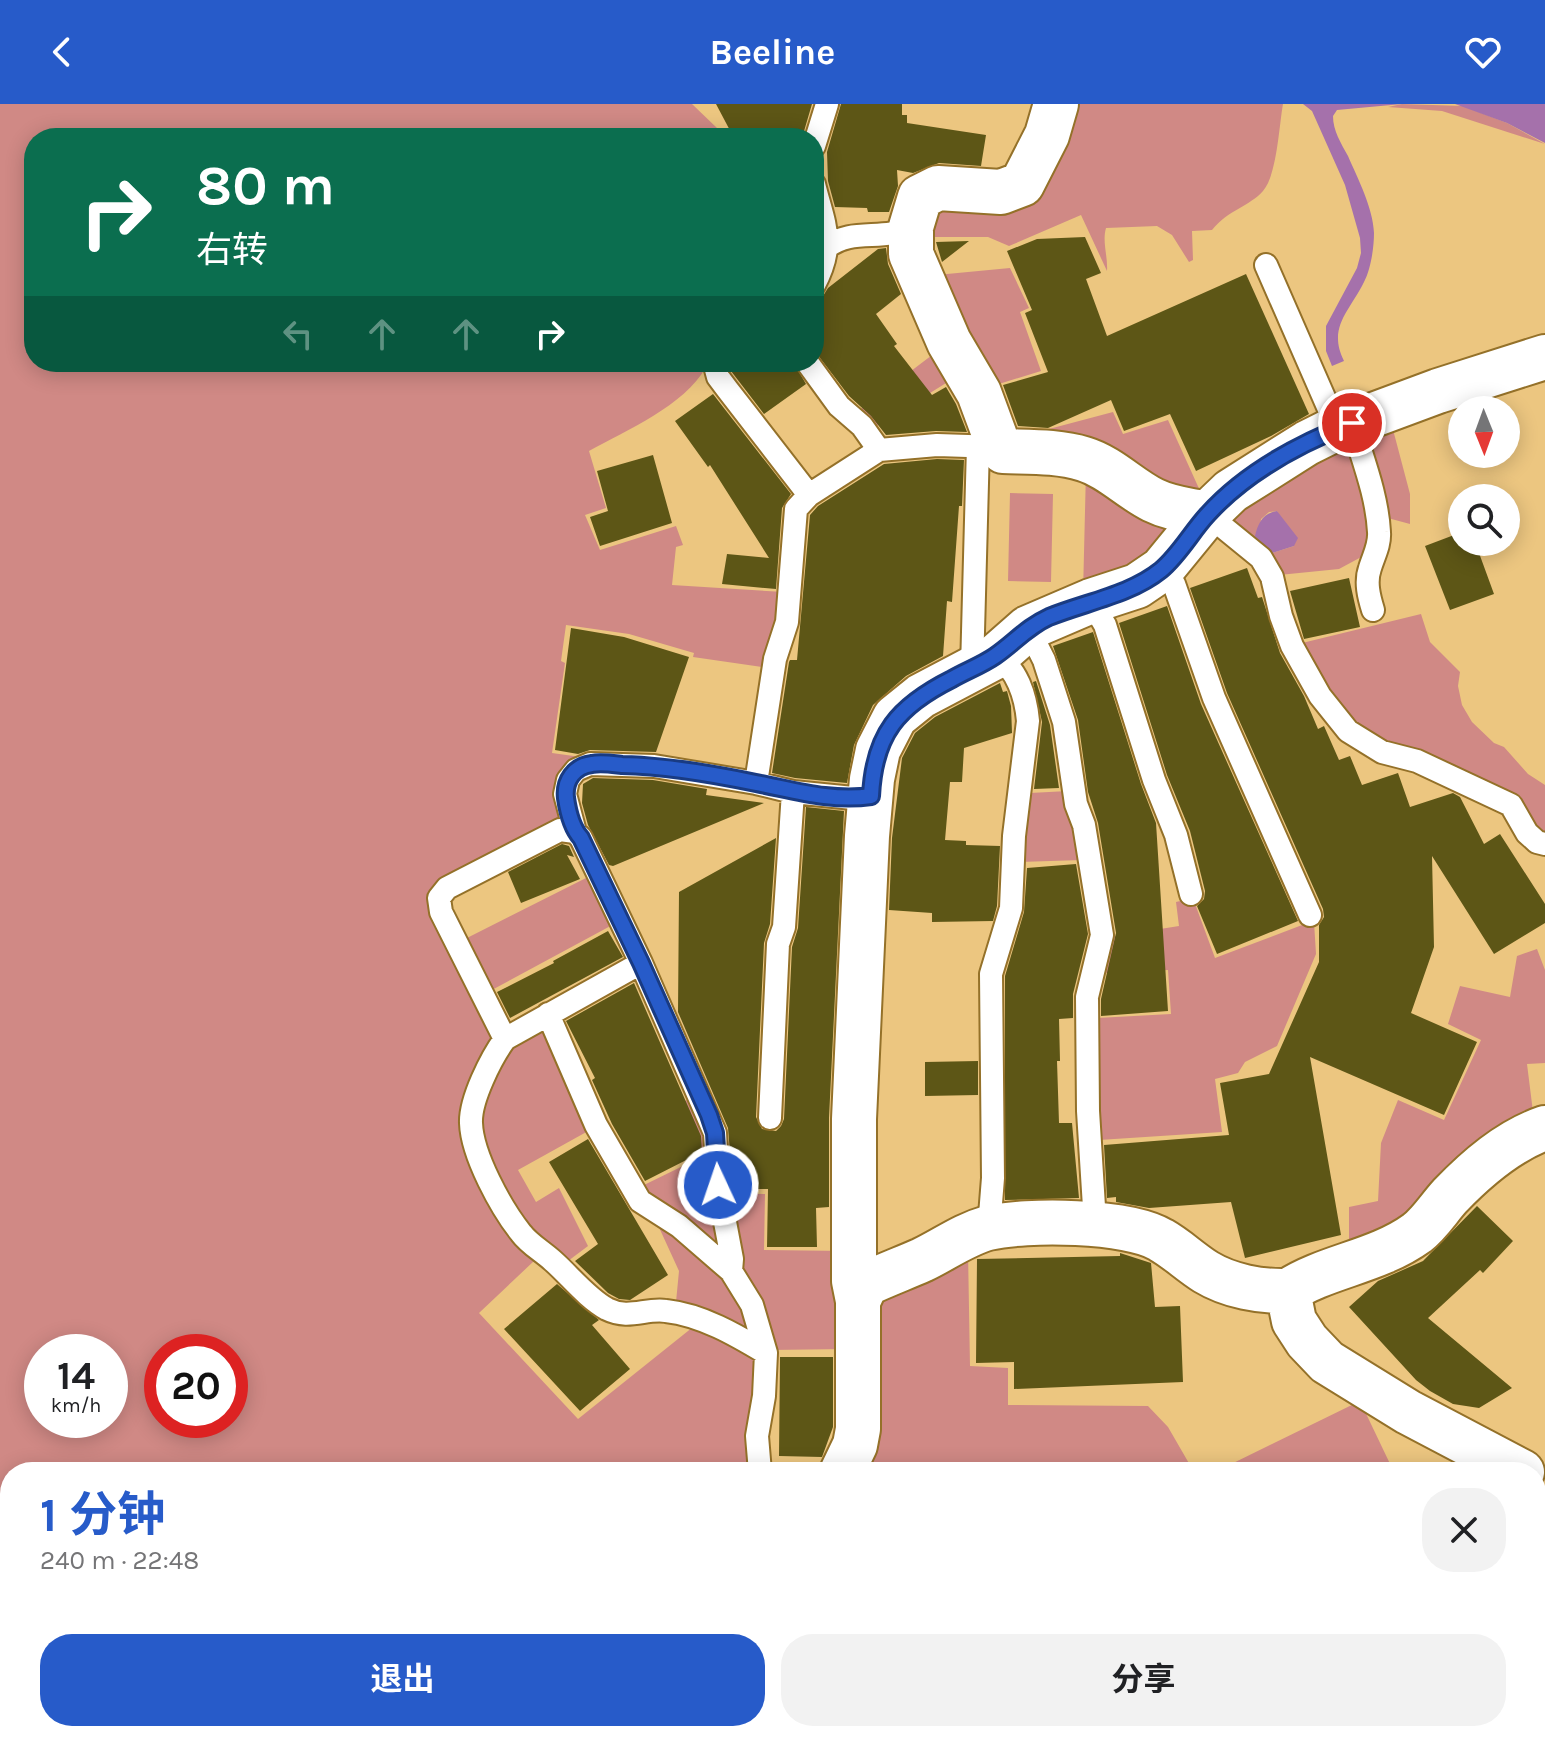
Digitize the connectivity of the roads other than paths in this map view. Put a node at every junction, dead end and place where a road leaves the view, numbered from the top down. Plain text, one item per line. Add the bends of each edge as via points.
1 (827, 104) edge
2 (1056, 104) edge
3 (820, 128) edge
4 (824, 218) edge
5 (911, 227) junction
6 (827, 247) junction
7 (824, 256) edge
8 (1266, 265) dead end
9 (1545, 357) edge
10 (717, 372) edge
11 (814, 372) edge
12 (1342, 426) junction
13 (989, 446) junction
14 (879, 450) junction
15 (809, 495) junction
16 (1207, 514) junction
17 (1162, 569) junction
18 (1091, 601) junction
19 (1373, 610) dead end
20 (1028, 628) junction
21 (983, 663) junction
22 (756, 783) junction
23 (793, 792) junction
24 (871, 796) junction
25 (575, 832) junction
26 (1545, 844) edge
27 (1191, 894) dead end
28 (1310, 915) dead end
29 (641, 963) junction
30 (548, 1014) junction
31 (505, 1039) junction
32 (770, 1118) dead end
33 (1545, 1128) edge
34 (1095, 1223) junction
35 (989, 1228) junction
36 (731, 1271) junction
37 (1288, 1291) junction
38 (858, 1301) junction
39 (766, 1353) junction
40 (759, 1462) edge
41 (847, 1462) edge
42 (1503, 1462) edge

1 - 3 lane
2 - 5 street via 1022,184 1001,192 928,191 920,197
4 - 6 lane
5 - 6 lane via 894,234 844,236
5 - 13 street via 915,268 958,361 979,393
6 - 7 lane
8 - 12 lane via 1329,409
9 - 12 street
10 - 15 lane
11 - 14 lane
12 - 16 street via 1253,476
12 - 19 lane via 1372,490 1379,533 1368,582
13 - 14 lane
13 - 16 street via 1087,460 1154,501
13 - 21 lane
14 - 15 lane
15 - 22 lane via 794,518 787,622 775,659
16 - 17 street
16 - 26 lane via 1261,558 1272,577 1292,646 1320,696 1348,731 1382,752 1417,761 1511,805 1527,833
17 - 18 street via 1137,586
17 - 28 lane via 1174,584 1214,698
18 - 20 street
18 - 27 lane via 1110,639
20 - 21 street
20 - 34 lane via 1064,722 1102,935 1087,997
21 - 24 street via 921,696 895,717 878,750
21 - 35 lane via 1008,664 1028,721 1011,908 991,974
22 - 23 lane
22 - 25 lane via 654,766 590,764 568,780 565,794
23 - 24 lane
23 - 32 lane via 784,927 778,944
24 - 38 street via 854,1119
25 - 29 lane
25 - 31 lane via 560,830 447,888 439,898 441,912
29 - 30 lane
29 - 36 lane via 715,1133
30 - 31 lane
30 - 36 lane via 596,1125 640,1201
31 - 39 lane via 476,1096 470,1120 483,1165 522,1234 605,1308 622,1315 662,1310 685,1314
33 - 37 street via 1489,1160 1419,1231
34 - 35 street
34 - 37 street via 1159,1238 1223,1280
35 - 38 street via 866,1284
36 - 39 lane via 752,1305
37 - 42 street via 1294,1321 1327,1362
38 - 41 street via 858,1429
39 - 40 lane

